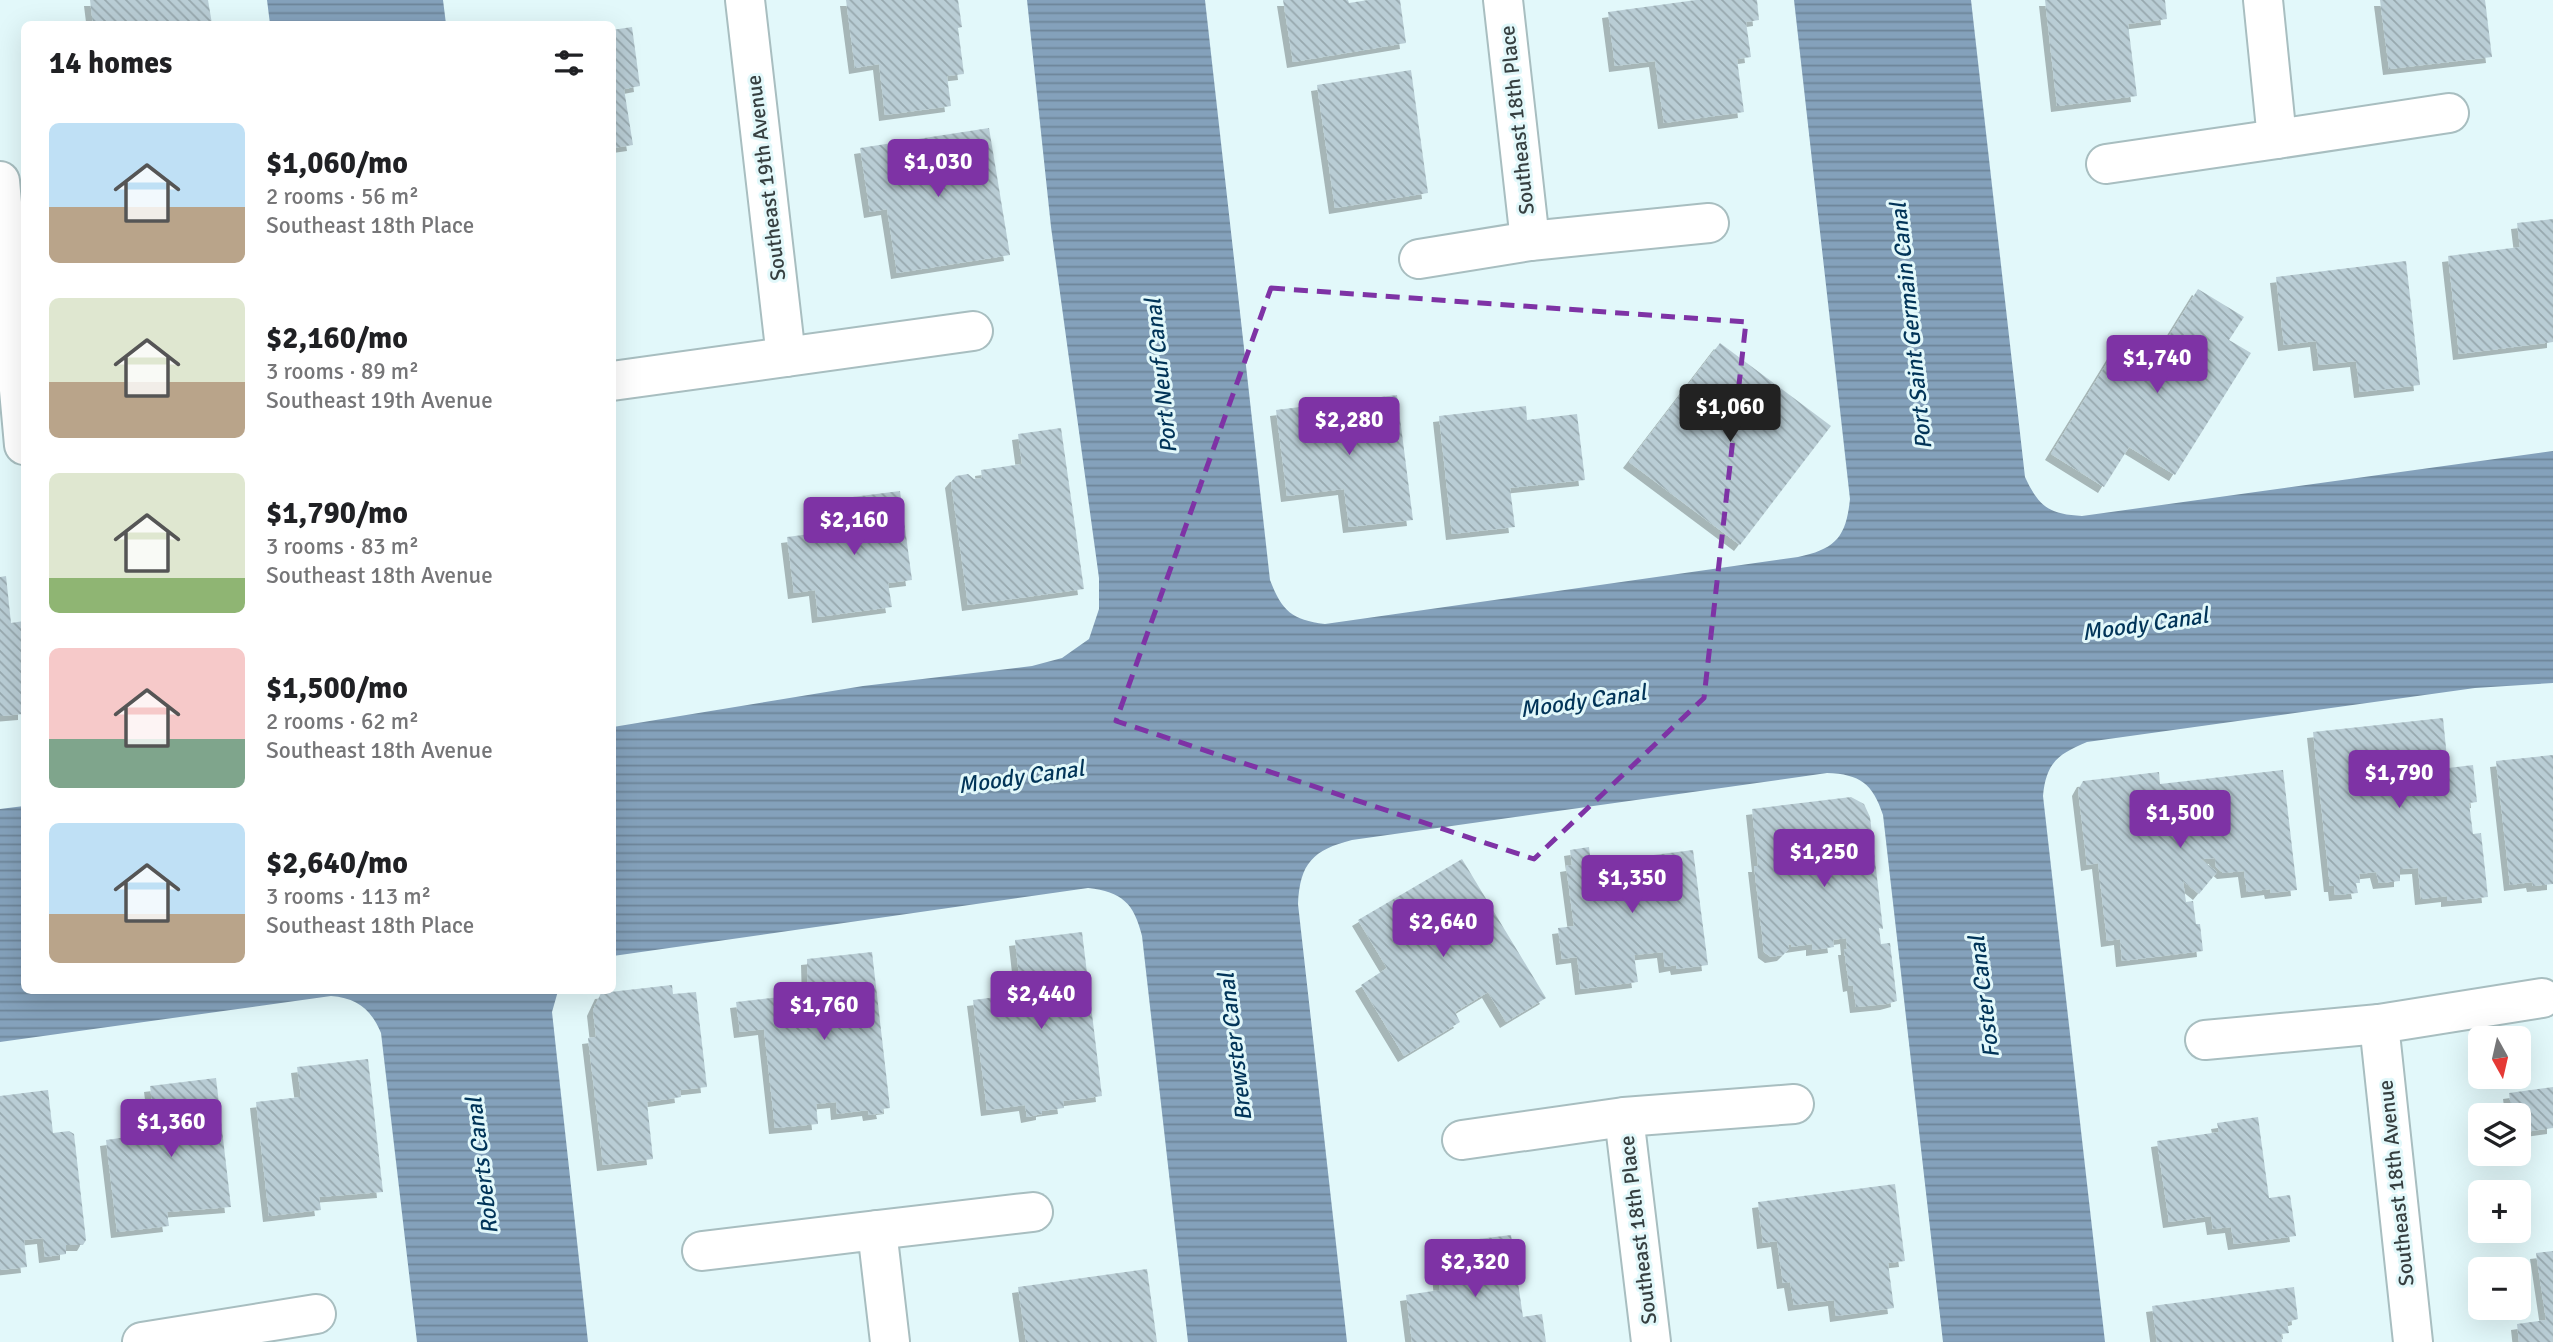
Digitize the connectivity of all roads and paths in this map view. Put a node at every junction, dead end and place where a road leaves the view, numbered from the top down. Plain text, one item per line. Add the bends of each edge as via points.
1 (745, 0) edge
2 (1503, 0) edge
3 (2263, 0) edge
4 (2449, 113) dead end
5 (2277, 139) junction
6 (2106, 164) dead end
7 (0, 181) edge
8 (1709, 223) dead end
9 (1530, 241) junction
10 (1419, 259) dead end
11 (973, 331) dead end
12 (786, 357) junction
13 (616, 380) edge
14 (21, 414) edge
15 (21, 449) edge
16 (0, 461) edge
17 (2542, 998) dead end
18 (2379, 1024) junction
19 (2205, 1040) dead end
20 (1794, 1104) dead end
21 (1625, 1118) junction
22 (1462, 1140) dead end
23 (1033, 1212) dead end
24 (877, 1230) junction
25 (702, 1251) dead end
26 (316, 1314) dead end
27 (142, 1342) edge
28 (890, 1342) edge
29 (1651, 1342) edge
30 (2413, 1342) edge

1 - 12 street, Southeast 19th Avenue
2 - 9 street, Southeast 18th Place
3 - 5 street
4 - 5 street
5 - 6 street
7 - 14 street
8 - 9 street, Southeast 18th Place
9 - 10 street, Southeast 18th Place
11 - 12 street
12 - 13 street
15 - 16 street
17 - 18 street
18 - 19 street
18 - 30 street, Southeast 18th Avenue
20 - 21 street, Southeast 18th Place
21 - 22 street, Southeast 18th Place
21 - 29 street, Southeast 18th Place
23 - 24 street
24 - 25 street
24 - 28 street
26 - 27 street

